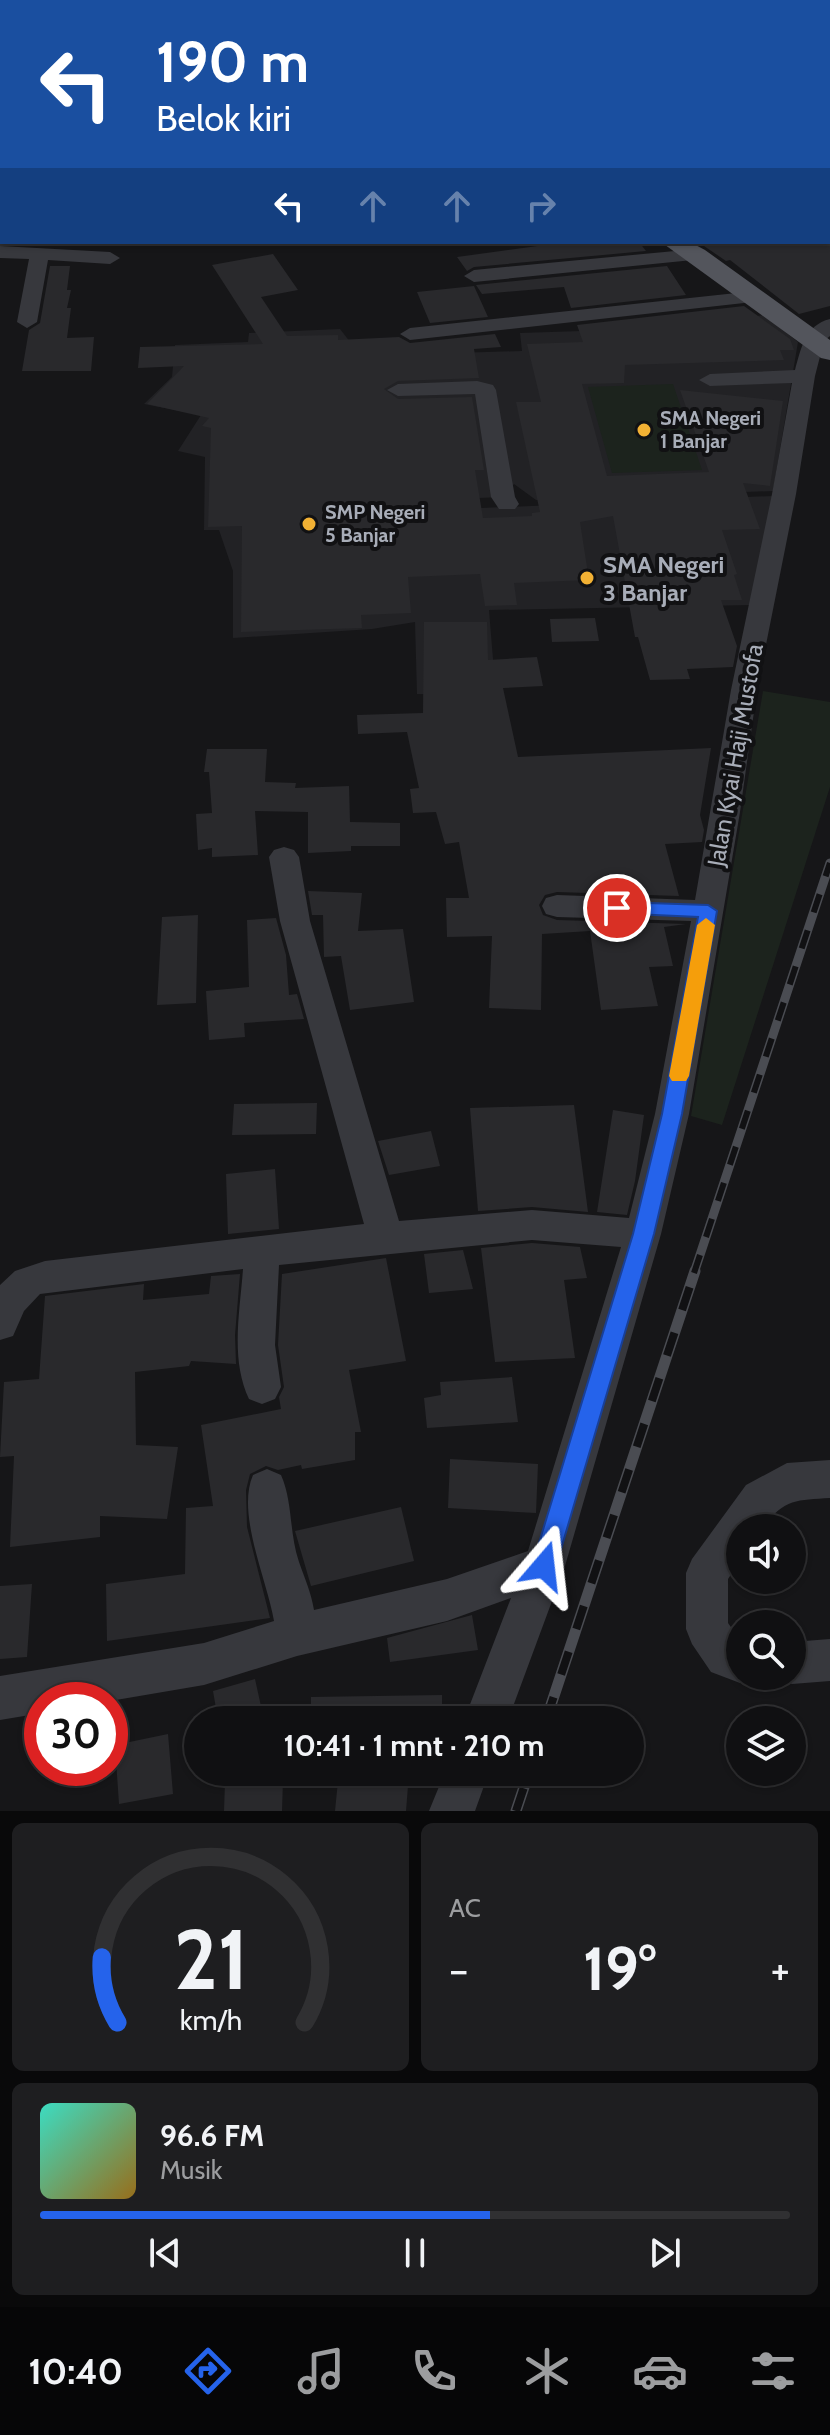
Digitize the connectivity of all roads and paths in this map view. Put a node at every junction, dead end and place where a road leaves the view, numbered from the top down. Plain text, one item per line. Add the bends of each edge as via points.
1 (776, 0) edge
2 (817, 0) edge
3 (677, 244) edge
4 (0, 252) edge
5 (40, 254) junction
6 (696, 255) junction
7 (110, 258) dead end
8 (474, 276) dead end
9 (755, 297) junction
10 (27, 322) dead end
11 (410, 334) dead end
12 (826, 343) edge
13 (804, 376) junction
14 (710, 380) dead end
15 (398, 390) dead end
16 (507, 504) dead end
17 (284, 857) dead end
18 (557, 906) dead end
19 (708, 911) junction
20 (643, 1234) junction
21 (386, 1237) junction
22 (262, 1253) junction
23 (0, 1324) edge
24 (262, 1387) dead end
25 (830, 1479) edge
26 (267, 1488) dead end
27 (544, 1566) junction
28 (297, 1635) junction
29 (726, 1657) edge
30 (830, 1660) edge
31 (806, 1662) edge
32 (0, 1698) edge
33 (491, 1706) edge
34 (462, 1786) edge
35 (452, 1811) edge

1 - 2 street
3 - 6 main road
4 - 5 street
5 - 7 street
5 - 10 street
6 - 8 street
6 - 9 main road
9 - 11 street
9 - 12 main road
12 - 13 street, Jalan Kyai Haji Mustofa
13 - 14 street
13 - 19 street, Jalan Kyai Haji Mustofa
15 - 16 street via 485,390
17 - 21 street via 295,921
18 - 19 street
19 - 20 street, Jalan Kyai Haji Mustofa via 672,1114
20 - 21 street via 532,1225
20 - 27 street, Jalan Kyai Haji Mustofa
21 - 22 street
22 - 23 street via 30,1279 16,1290
22 - 24 street via 256,1345
25 - 29 street via 787,1482 760,1499 707,1573 707,1629
26 - 28 street
27 - 28 street via 447,1600
27 - 33 street, Jalan Kyai Haji Mustofa
28 - 32 street via 204,1664
30 - 31 street
34 - 35 street

